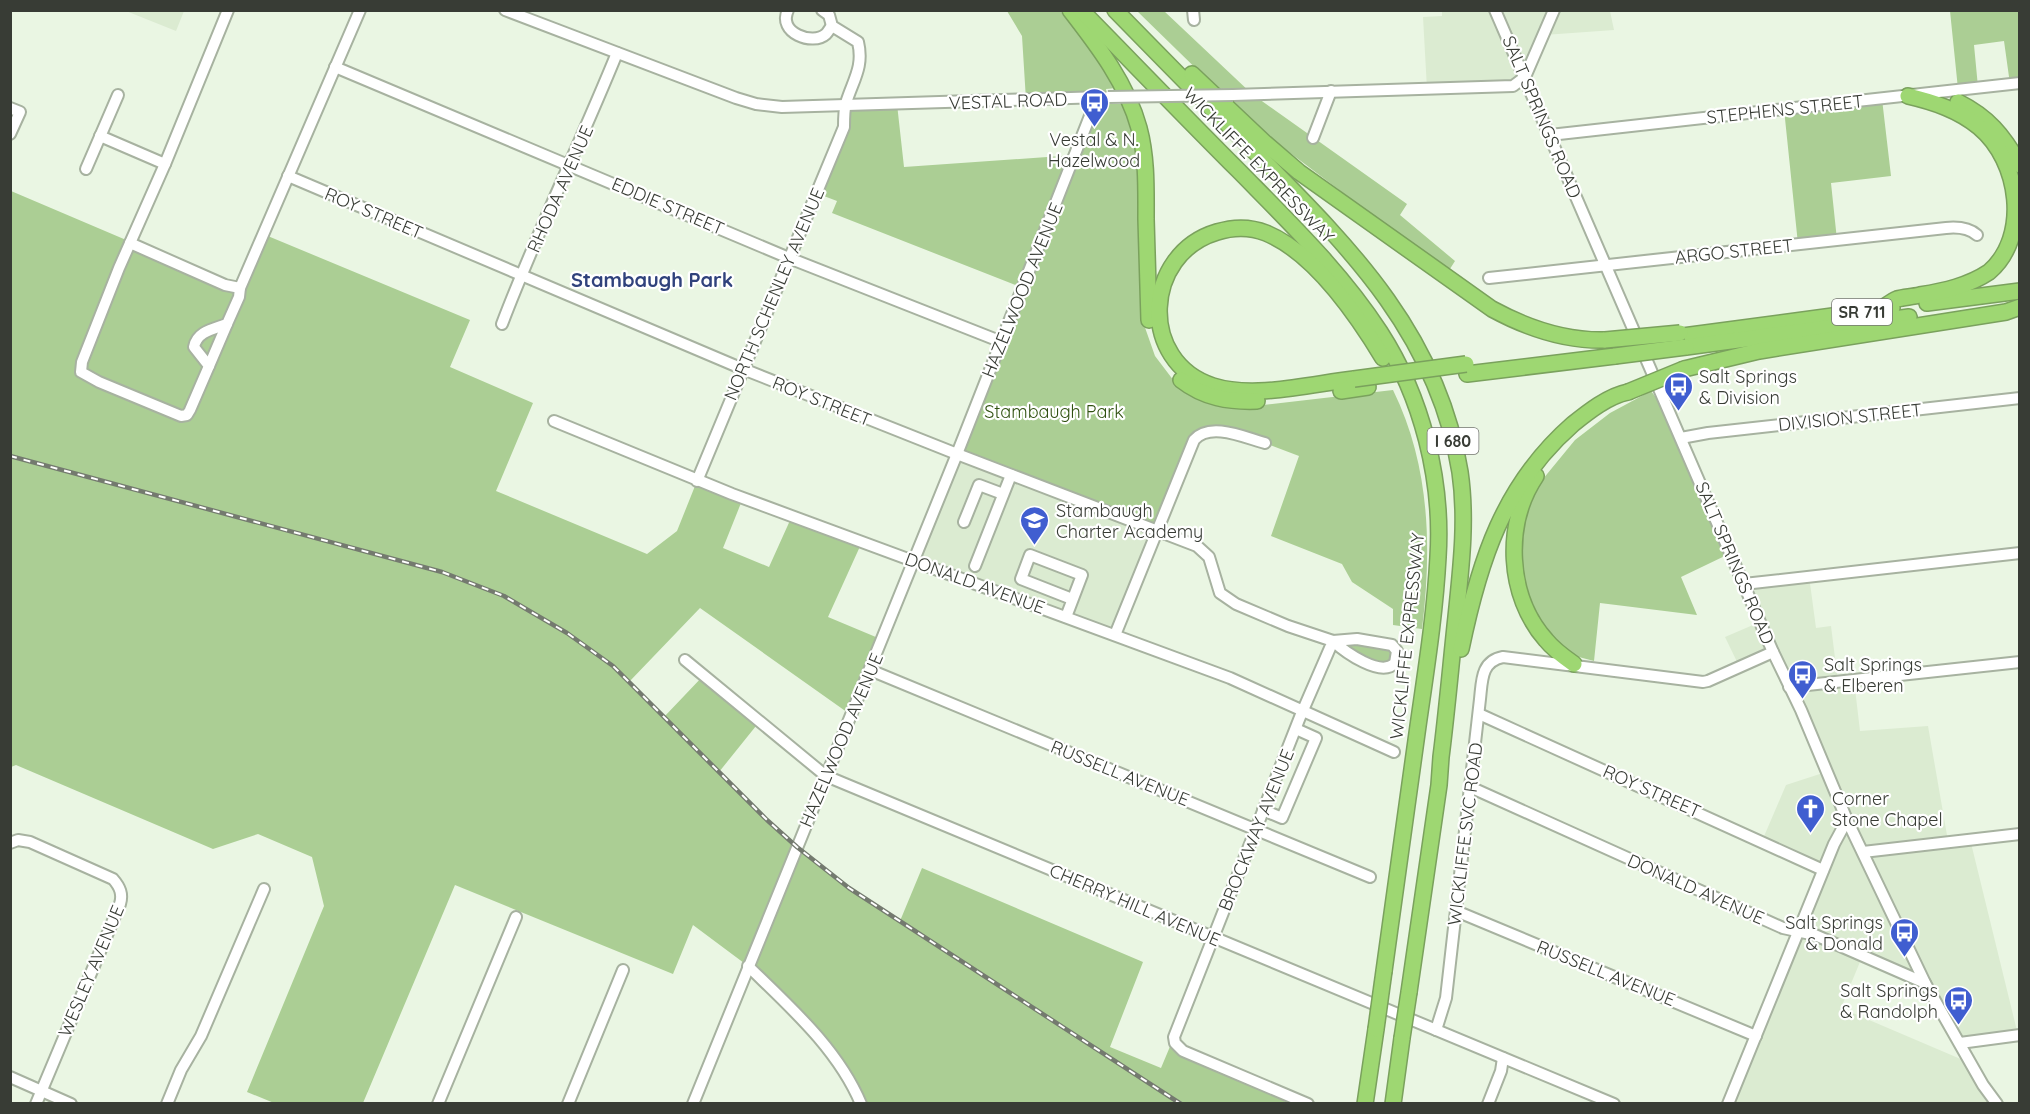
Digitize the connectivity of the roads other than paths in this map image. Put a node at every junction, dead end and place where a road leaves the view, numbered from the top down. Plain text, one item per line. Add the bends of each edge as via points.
1 (228, 10) edge
2 (360, 10) edge
3 (505, 10) edge
4 (788, 10) edge
5 (822, 10) edge
6 (1070, 10) edge
7 (1081, 10) edge
8 (1495, 10) edge
9 (1554, 10) edge
10 (1115, 11) edge
11 (832, 26) junction
12 (617, 53) junction
13 (335, 66) junction
14 (1525, 77) junction
15 (2019, 82) edge
16 (1331, 91) junction
17 (1936, 92) junction
18 (117, 95) dead end
19 (1908, 96) junction
20 (1102, 98) junction
21 (845, 106) junction
22 (10, 108) edge
23 (10, 134) edge
24 (1550, 135) junction
25 (100, 136) junction
26 (1312, 138) dead end
27 (165, 164) junction
28 (570, 165) junction
29 (2019, 165) edge
30 (86, 169) dead end
31 (288, 176) junction
32 (1977, 235) dead end
33 (130, 243) junction
34 (789, 258) junction
35 (1606, 266) junction
36 (522, 276) junction
37 (1489, 278) dead end
38 (240, 288) junction
39 (2019, 291) edge
40 (2019, 306) edge
41 (1881, 309) junction
42 (227, 324) junction
43 (502, 324) dead end
44 (1683, 339) junction
45 (1002, 342) junction
46 (1610, 348) junction
47 (209, 366) junction
48 (743, 369) junction
49 (1466, 369) junction
50 (1628, 392) junction
51 (2019, 398) edge
52 (554, 421) dead end
53 (1681, 438) junction
54 (1265, 443) dead end
55 (957, 454) junction
56 (1011, 475) junction
57 (697, 481) junction
58 (1003, 494) junction
59 (964, 522) dead end
60 (1157, 531) junction
61 (2019, 553) edge
62 (914, 561) junction
63 (975, 566) dead end
64 (1744, 584) junction
65 (1435, 590) junction
66 (1072, 599) junction
67 (1065, 617) junction
68 (1115, 635) junction
69 (1333, 641) junction
70 (1773, 652) junction
71 (685, 660) dead end
72 (2019, 662) edge
73 (1574, 664) junction
74 (870, 670) junction
75 (1790, 687) junction
76 (1303, 711) junction
77 (1479, 714) junction
78 (1296, 729) junction
79 (1394, 752) dead end
80 (826, 776) junction
81 (1439, 785) junction
82 (1470, 787) junction
83 (1263, 810) junction
84 (1847, 820) junction
85 (1256, 830) junction
86 (2019, 834) edge
87 (10, 843) edge
88 (1863, 852) junction
89 (1823, 870) junction
90 (1370, 877) dead end
91 (264, 889) dead end
92 (1456, 911) junction
93 (516, 917) dead end
94 (1798, 932) junction
95 (1213, 937) junction
96 (748, 966) junction
97 (623, 970) dead end
98 (1925, 983) junction
99 (1436, 1030) junction
100 (2019, 1035) edge
101 (1756, 1036) junction
102 (1960, 1043) junction
103 (1503, 1058) junction
104 (10, 1077) edge
105 (41, 1091) junction
106 (36, 1104) edge
107 (71, 1104) edge
108 (167, 1104) edge
109 (438, 1104) edge
110 (568, 1104) edge
111 (693, 1104) edge
112 (861, 1104) edge
113 (1308, 1104) edge
114 (1365, 1104) edge
115 (1393, 1104) edge
116 (1488, 1104) edge
117 (1614, 1104) edge
118 (1728, 1104) edge
119 (1997, 1104) edge

1 - 27 street
2 - 13 street
3 - 12 street, VESTAL ROAD
4 - 11 street via 786,26 794,34 818,38
5 - 11 street via 829,15
6 - 49 highway via 1112,69 1139,130 1146,178 1149,322 1157,347 1179,378 1216,398 1263,401
7 - 65 highway, WICKLIFFE EXPRESSWAY / I 680 via 1301,234 1347,286 1381,334 1409,388 1429,454 1438,526
8 - 14 street, SALT SPRINGS ROAD
9 - 14 street
10 - 46 highway via 1186,68 1299,172 1472,296 1505,316 1543,331
10 - 81 highway, WICKLIFFE EXPRESSWAY / I 680 via 1361,263 1415,342 1441,399 1460,473 1464,544
11 - 21 street, NORTH SCHENLEY AVENUE via 858,42 861,56
12 - 21 street, VESTAL ROAD via 756,104
12 - 28 street, RHODA AVENUE
13 - 28 street, EDDIE STREET
13 - 31 street
14 - 16 street, VESTAL ROAD via 1513,86
14 - 24 street, SALT SPRINGS ROAD
15 - 17 street, STEPHENS STREET
16 - 20 street, VESTAL ROAD, bridge
16 - 26 street
17 - 19 street, STEPHENS STREET
17 - 29 highway via 1981,115 2003,137
18 - 25 street
19 - 24 street, STEPHENS STREET
19 - 41 highway via 1957,112 1992,140 2010,170 2018,220 2006,254 1979,278 1959,287 1897,299
20 - 21 street, VESTAL ROAD
20 - 45 street, HAZELWOOD AVENUE
21 - 34 street, NORTH SCHENLEY AVENUE via 844,127
22 - 23 street via 20,112
24 - 35 street, SALT SPRINGS ROAD
25 - 27 street
25 - 30 street
27 - 33 street
28 - 34 street, EDDIE STREET
28 - 36 street, RHODA AVENUE
31 - 36 street, ROY STREET
31 - 38 street
32 - 35 street, ARGO STREET via 1960,228 1946,228
33 - 38 street
33 - 47 street via 85,352 81,372 184,416
34 - 45 street, EDDIE STREET
34 - 48 street, NORTH SCHENLEY AVENUE
35 - 37 street, ARGO STREET
35 - 53 street, SALT SPRINGS ROAD
36 - 43 street, RHODA AVENUE
36 - 48 street, ROY STREET
38 - 42 street
39 - 41 highway, SR 711
40 - 44 highway via 2004,304
40 - 50 highway, bridge via 1759,351 1684,369
41 - 44 highway, SR 711
42 - 47 street
42 - 47 street via 195,340 194,346
44 - 46 highway, bridge
45 - 55 street, HAZELWOOD AVENUE
46 - 49 highway
48 - 55 street, ROY STREET
48 - 57 street, NORTH SCHENLEY AVENUE
49 - 65 highway, bridge via 1354,379 1250,391 1216,387 1196,377 1174,358 1161,328 1160,294 1171,266 1182,252 1201,238 1227,230 1264,232 1291,248 1320,273 1368,333 1387,364 1400,389 1427,486
50 - 73 highway via 1582,427 1549,459 1529,489 1518,520 1515,565 1526,608 1545,640
50 - 81 highway via 1617,394 1557,438 1528,472 1501,518 1485,555 1459,656 1447,758
51 - 53 street, DIVISION STREET
52 - 57 street, DONALD AVENUE
53 - 64 street, SALT SPRINGS ROAD
54 - 60 street via 1220,432 1197,436
55 - 56 street, ROY STREET
55 - 62 street, HAZELWOOD AVENUE
56 - 58 street
56 - 60 street, ROY STREET
57 - 62 street, DONALD AVENUE
58 - 59 street via 979,485
58 - 63 street
60 - 68 street
60 - 69 street, ROY STREET via 1204,551 1220,593 1226,598
61 - 64 street
62 - 67 street, DONALD AVENUE
62 - 74 street, HAZELWOOD AVENUE
64 - 70 street, SALT SPRINGS ROAD
65 - 114 highway, WICKLIFFE EXPRESSWAY / I 680, bridge
66 - 66 street via 1082,575 1030,555 1021,579
66 - 67 street
67 - 68 street, DONALD AVENUE
68 - 76 street, DONALD AVENUE via 1230,678
69 - 69 street, ROY STREET via 1380,669 1392,667 1397,658 1395,647 1388,643
69 - 76 street, BROCKWAY AVENUE
70 - 73 street via 1708,681
70 - 75 street, SALT SPRINGS ROAD
71 - 80 street, CHERRY HILL AVENUE
72 - 75 street
73 - 77 street, WICKLIFFE SVC ROAD via 1497,658 1484,671
74 - 80 street, HAZELWOOD AVENUE
74 - 85 street, RUSSELL AVENUE
75 - 84 street, SALT SPRINGS ROAD
76 - 78 street, BROCKWAY AVENUE
76 - 79 street, DONALD AVENUE
77 - 82 street, WICKLIFFE SVC ROAD
77 - 89 street, ROY STREET
78 - 83 street, BROCKWAY AVENUE
78 - 83 street via 1316,738 1282,818
80 - 95 street, CHERRY HILL AVENUE
80 - 96 street, HAZELWOOD AVENUE
81 - 115 highway, WICKLIFFE EXPRESSWAY / I 680, bridge
82 - 92 street, WICKLIFFE SVC ROAD
82 - 94 street, DONALD AVENUE
83 - 85 street, BROCKWAY AVENUE
84 - 88 street, SALT SPRINGS ROAD
84 - 89 street
85 - 90 street, RUSSELL AVENUE
85 - 95 street, BROCKWAY AVENUE
86 - 88 street
87 - 105 street, WESLEY AVENUE via 24,841 113,879 122,900
88 - 98 street, SALT SPRINGS ROAD
89 - 94 street
91 - 108 street via 201,1036
92 - 99 street, WICKLIFFE SVC ROAD via 1445,1005
92 - 101 street, RUSSELL AVENUE
93 - 109 street
94 - 98 street, DONALD AVENUE via 1815,935
94 - 101 street
95 - 99 street, CHERRY HILL AVENUE
95 - 113 street, BROCKWAY AVENUE via 1174,1043 1183,1051
96 - 111 street, HAZELWOOD AVENUE
96 - 112 street via 816,1034
97 - 110 street
98 - 102 street, SALT SPRINGS ROAD
99 - 103 street, CHERRY HILL AVENUE
100 - 102 street
101 - 118 street
102 - 119 street, SALT SPRINGS ROAD
103 - 116 street
103 - 117 street, CHERRY HILL AVENUE
104 - 105 street
105 - 106 street, WESLEY AVENUE
105 - 107 street

